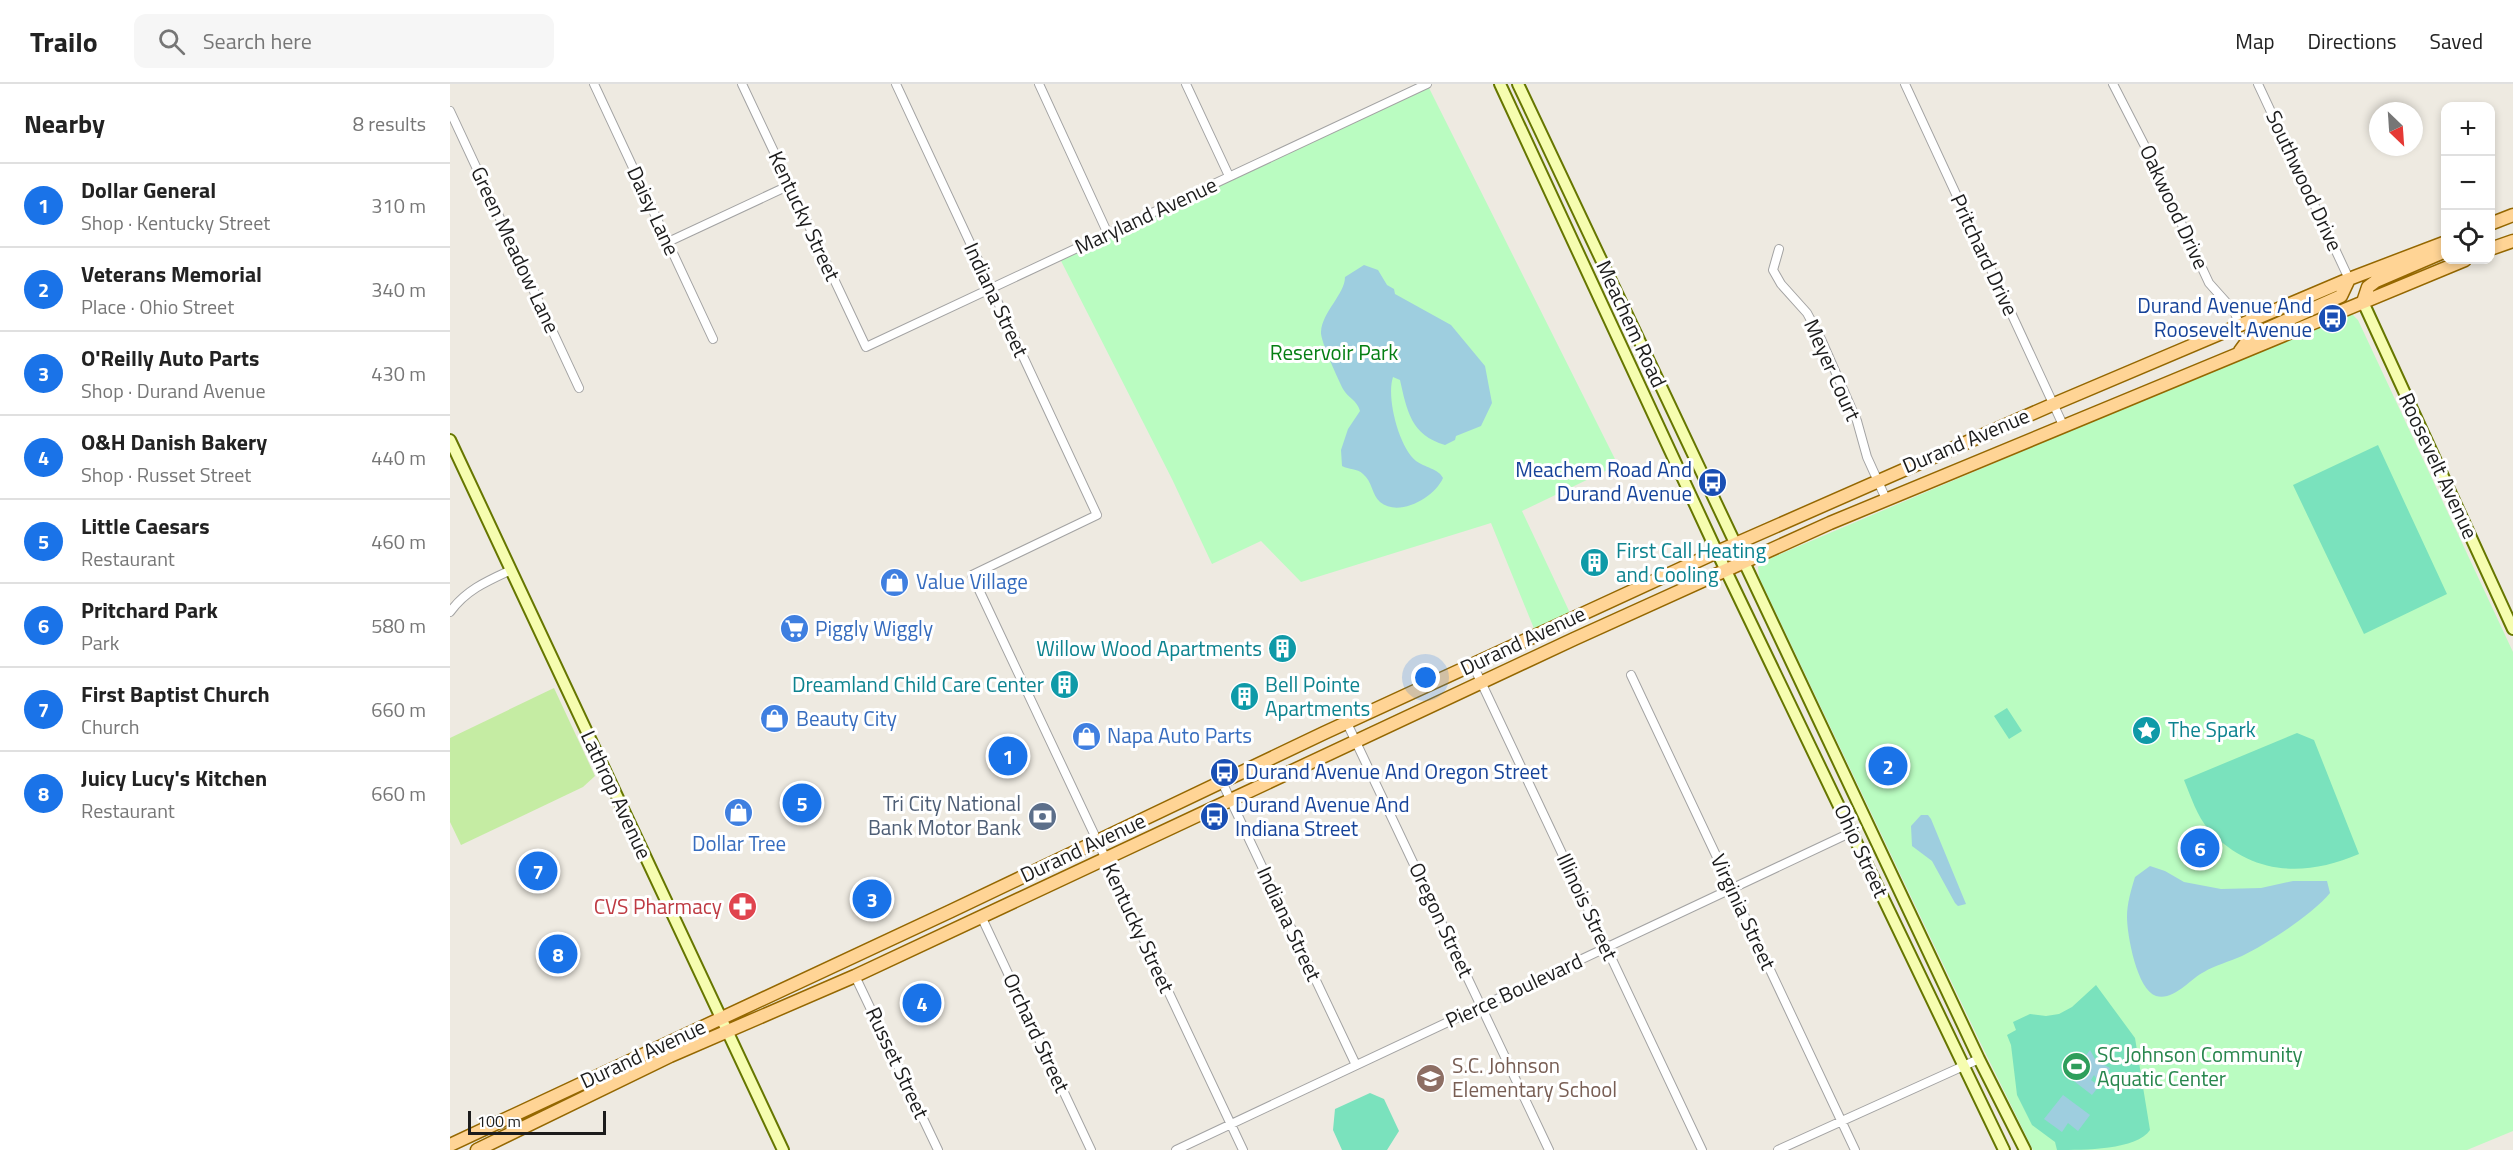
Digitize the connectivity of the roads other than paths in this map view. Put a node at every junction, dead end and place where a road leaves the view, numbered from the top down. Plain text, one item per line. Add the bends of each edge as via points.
1 (594, 84) edge
2 (742, 84) edge
3 (896, 84) edge
4 (1039, 84) edge
5 (1186, 84) edge
6 (1427, 84) edge
7 (1500, 84) edge
8 (1518, 84) edge
9 (1905, 84) edge
10 (2113, 84) edge
11 (2258, 84) edge
12 (450, 111) edge
13 (1552, 158) junction
14 (1537, 166) junction
15 (1229, 176) junction
16 (790, 185) junction
17 (2513, 215) edge
18 (2495, 222) edge
19 (1108, 234) junction
20 (2513, 241) edge
21 (668, 242) junction
22 (2441, 244) edge
23 (2495, 247) edge
24 (1779, 249) dead end
25 (2441, 253) edge
26 (2455, 264) edge
27 (2349, 279) junction
28 (1612, 286) junction
29 (991, 288) junction
30 (1597, 294) junction
31 (2363, 302) junction
32 (2240, 326) junction
33 (713, 339) dead end
34 (866, 347) joint
35 (2239, 352) junction
36 (579, 388) dead end
37 (1669, 404) junction
38 (2054, 404) junction
39 (1652, 413) junction
40 (2064, 425) junction
41 (450, 440) edge
42 (455, 463) edge
43 (1877, 480) junction
44 (1886, 499) junction
45 (1736, 544) junction
46 (1717, 552) junction
47 (1745, 563) junction
48 (511, 570) junction
49 (1726, 570) junction
50 (972, 575) joint
51 (450, 612) edge
52 (2513, 629) edge
53 (1473, 664) junction
54 (1631, 675) dead end
55 (1481, 682) junction
56 (1347, 723) junction
57 (1356, 741) junction
58 (1222, 782) junction
59 (1231, 800) junction
60 (1852, 832) junction
61 (1097, 842) junction
62 (1106, 858) junction
63 (1731, 888) junction
64 (981, 916) junction
65 (1606, 947) junction
66 (871, 948) junction
67 (855, 976) junction
68 (1481, 1006) junction
69 (720, 1018) junction
70 (727, 1032) junction
71 (1979, 1059) junction
72 (1356, 1065) junction
73 (1963, 1066) junction
74 (1841, 1120) junction
75 (1231, 1124) junction
76 (450, 1145) edge
77 (477, 1150) edge
78 (783, 1150) edge
79 (938, 1150) edge
80 (1091, 1150) edge
81 (1176, 1150) edge
82 (1243, 1150) edge
83 (1549, 1150) edge
84 (1702, 1150) edge
85 (1778, 1150) edge
86 (1855, 1150) edge
87 (2004, 1150) edge
88 (2025, 1150) edge

1 - 21 street, Daisy Lane
2 - 16 street, Kentucky Street
3 - 29 street, Indiana Street
4 - 19 street
5 - 15 street
6 - 15 street, Maryland Avenue
7 - 14 street, Meachem Road
8 - 13 street, Meachem Road
9 - 38 street, Pritchard Drive
10 - 32 street, Oakwood Drive via 2209,283 2234,310
11 - 27 street, Southwood Drive
12 - 36 street, Green Meadow Lane
13 - 14 street
13 - 28 street, Meachem Road
14 - 30 street, Meachem Road
15 - 19 street, Maryland Avenue
16 - 21 street
16 - 34 street, Kentucky Street
17 - 18 main road
19 - 29 street, Maryland Avenue
20 - 23 main road
21 - 33 street, Daisy Lane
22 - 27 main road, Durand Avenue
24 - 43 street, Meyer Court via 1773,270 1807,313 1821,339 1857,421
25 - 31 main road via 2376,281 2368,287
26 - 31 main road, Durand Avenue
27 - 32 main road, Durand Avenue
27 - 35 main road via 2341,296 2251,336
28 - 30 street
28 - 37 street, Meachem Road
29 - 34 street, Maryland Avenue
29 - 50 street, Indiana Street via 1097,515
30 - 39 street, Meachem Road
31 - 35 main road, Durand Avenue
31 - 52 street, Roosevelt Avenue
32 - 38 main road, Durand Avenue
35 - 40 main road, Durand Avenue
37 - 39 street
37 - 45 street, Meachem Road
38 - 40 street, Pritchard Drive
38 - 43 main road, Durand Avenue
39 - 46 street, Meachem Road
40 - 44 main road, Durand Avenue
41 - 42 street, Lathrop Avenue
42 - 48 street, Lathrop Avenue
43 - 44 street, Meyer Court
43 - 45 main road, Durand Avenue
44 - 47 main road, Durand Avenue
45 - 46 main road, Durand Avenue
45 - 47 street, Meachem Road
46 - 49 street, Ohio Street
46 - 53 main road, Durand Avenue
47 - 49 main road, Durand Avenue
47 - 71 street, Ohio Street
48 - 51 street via 475,587
48 - 69 street, Lathrop Avenue
49 - 55 main road, Durand Avenue
49 - 60 street, Ohio Street
50 - 61 street, Kentucky Street
53 - 55 street, Illinois Street
53 - 56 main road, Durand Avenue
54 - 63 street, Virginia Street
55 - 57 main road, Durand Avenue
55 - 65 street, Illinois Street
56 - 57 street, Oregon Street
56 - 58 main road, Durand Avenue
57 - 59 main road, Durand Avenue
57 - 68 street, Oregon Street
58 - 59 street, Indiana Street
58 - 61 main road, Durand Avenue
59 - 62 main road, Durand Avenue
59 - 72 street, Indiana Street
60 - 63 street, Pierce Boulevard
60 - 73 street, Ohio Street
61 - 62 street, Kentucky Street
61 - 66 main road, Durand Avenue
62 - 64 main road, Durand Avenue
62 - 75 street, Kentucky Street
63 - 65 street, Pierce Boulevard
63 - 74 street, Virginia Street
64 - 67 main road, Durand Avenue
64 - 80 street, Orchard Street
65 - 68 street, Pierce Boulevard
65 - 84 street, Illinois Street
66 - 67 main road via 854,968
66 - 69 main road, Durand Avenue
67 - 70 main road, Durand Avenue
67 - 79 street, Russet Street
68 - 72 street, Pierce Boulevard
68 - 83 street, Oregon Street
69 - 70 street, Lathrop Avenue
69 - 76 main road, Durand Avenue
70 - 77 main road, Durand Avenue
70 - 78 street, Lathrop Avenue
71 - 73 street
71 - 88 street, Ohio Street
72 - 75 street, Pierce Boulevard
73 - 74 street
73 - 87 street, Ohio Street
74 - 85 street
74 - 86 street, Virginia Street
75 - 81 street, Pierce Boulevard
75 - 82 street, Kentucky Street

